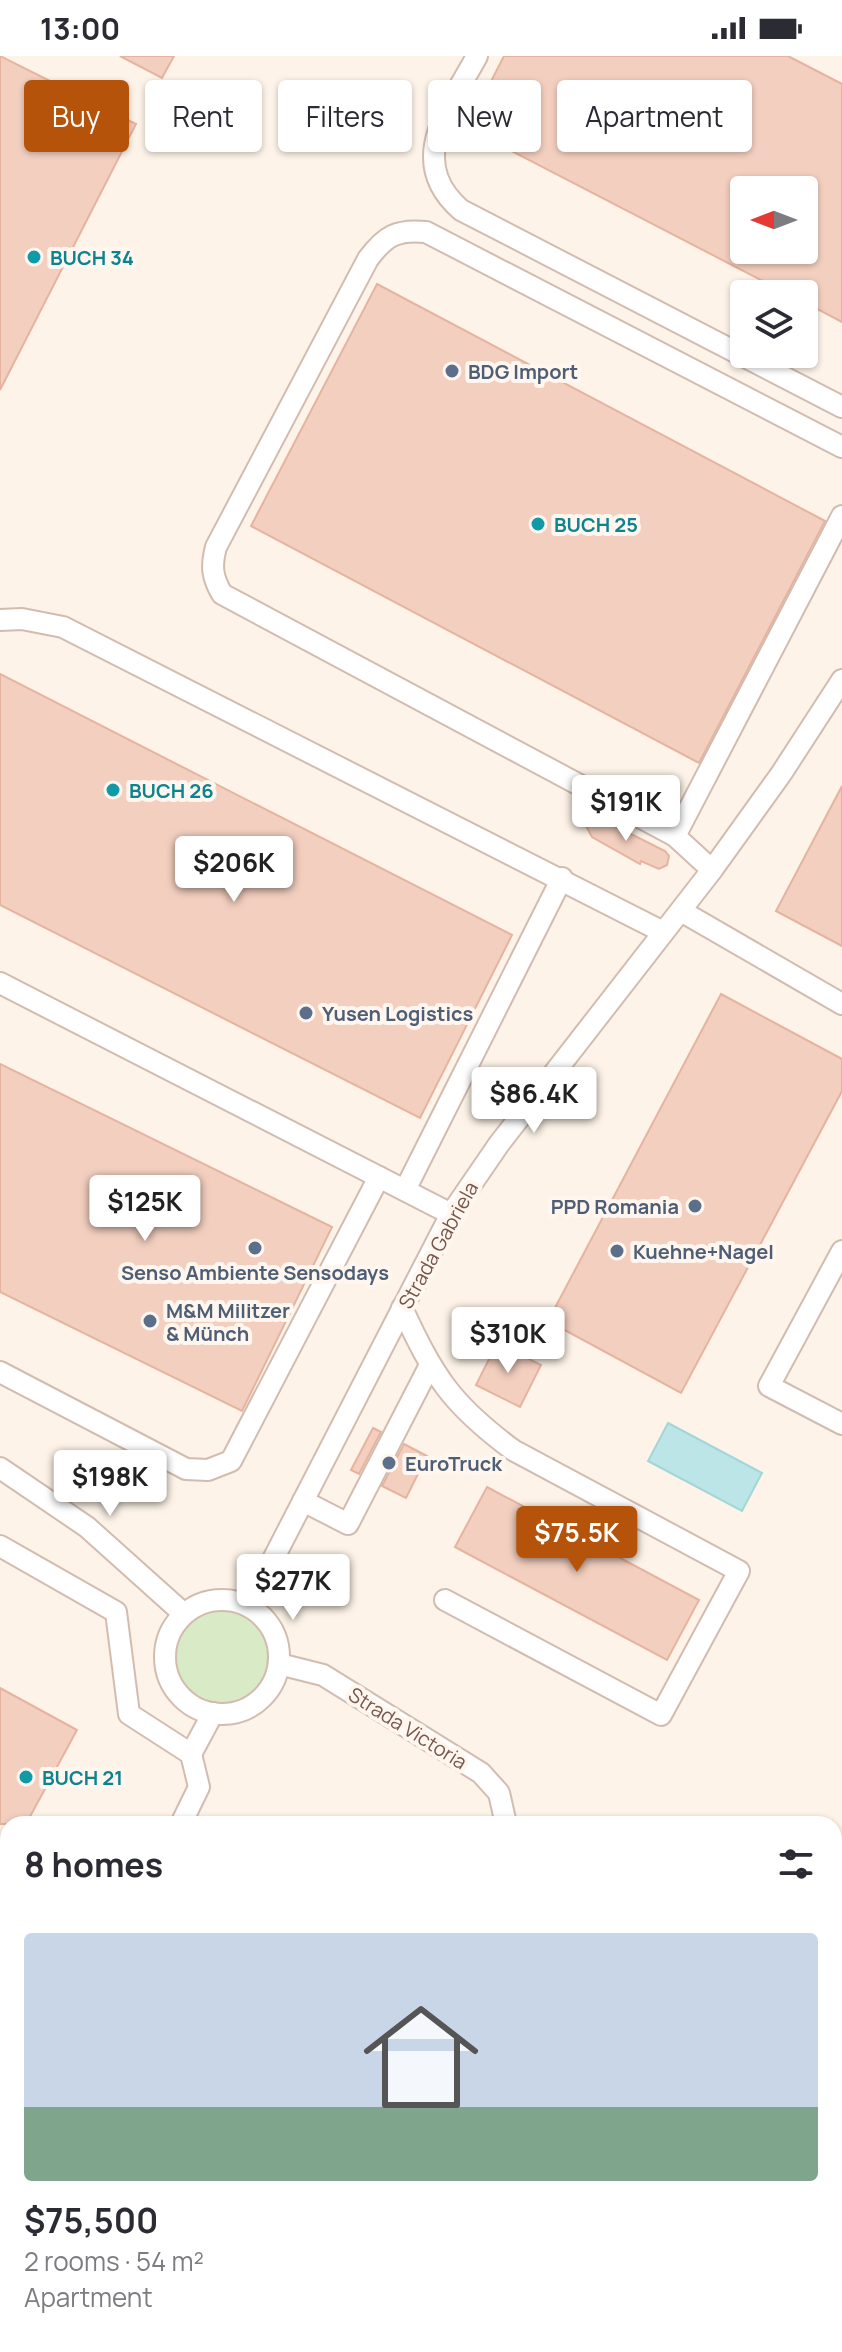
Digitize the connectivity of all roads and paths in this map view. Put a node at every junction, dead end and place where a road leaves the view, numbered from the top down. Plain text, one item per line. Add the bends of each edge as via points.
1 (477, 56) edge
2 (842, 407) edge
3 (842, 447) edge
4 (842, 516) edge
5 (0, 620) edge
6 (842, 680) edge
7 (675, 836) junction
8 (712, 870) junction
9 (562, 878) junction
10 (681, 911) junction
11 (663, 932) junction
12 (0, 983) edge
13 (842, 1004) edge
14 (379, 1177) junction
15 (405, 1190) junction
16 (451, 1214) junction
17 (842, 1251) edge
18 (402, 1308) junction
19 (429, 1367) junction
20 (0, 1372) edge
21 (842, 1424) edge
22 (0, 1468) edge
23 (303, 1501) junction
24 (0, 1546) edge
25 (445, 1600) dead end
26 (249, 1606) junction
27 (184, 1614) junction
28 (279, 1664) junction
29 (213, 1713) junction
30 (191, 1754) junction
31 (185, 1816) edge
32 (504, 1816) edge

1 - 2 street via 435,139 432,163 447,198 461,210
3 - 7 street via 426,232 407,230 380,243 368,259 216,547 212,566 222,594
4 - 7 street
5 - 9 street via 63,627
6 - 8 street, Strada Gabriela
7 - 8 street
8 - 10 street, Strada Gabriela
9 - 11 street
9 - 15 street
10 - 11 street, Strada Gabriela
10 - 13 street
11 - 16 street, Strada Gabriela
12 - 14 street
14 - 15 street
14 - 20 street via 231,1461 208,1470 186,1469
15 - 16 street
16 - 18 street, Strada Gabriela
17 - 21 street via 769,1386
18 - 19 street
18 - 23 street, Strada Gabriela
19 - 23 street via 348,1524
19 - 25 street via 458,1404 513,1450 739,1571 661,1715
22 - 27 street via 87,1527
23 - 26 street, Strada Gabriela
24 - 30 street via 116,1612 129,1714
26 - 27 street via 216,1600
26 - 28 street via 270,1624
27 - 29 street via 169,1637 166,1664 181,1696
28 - 29 street via 257,1702 228,1714
28 - 32 street, Strada Victoria via 323,1675 481,1773 499,1793
29 - 30 street
30 - 31 street via 199,1787

